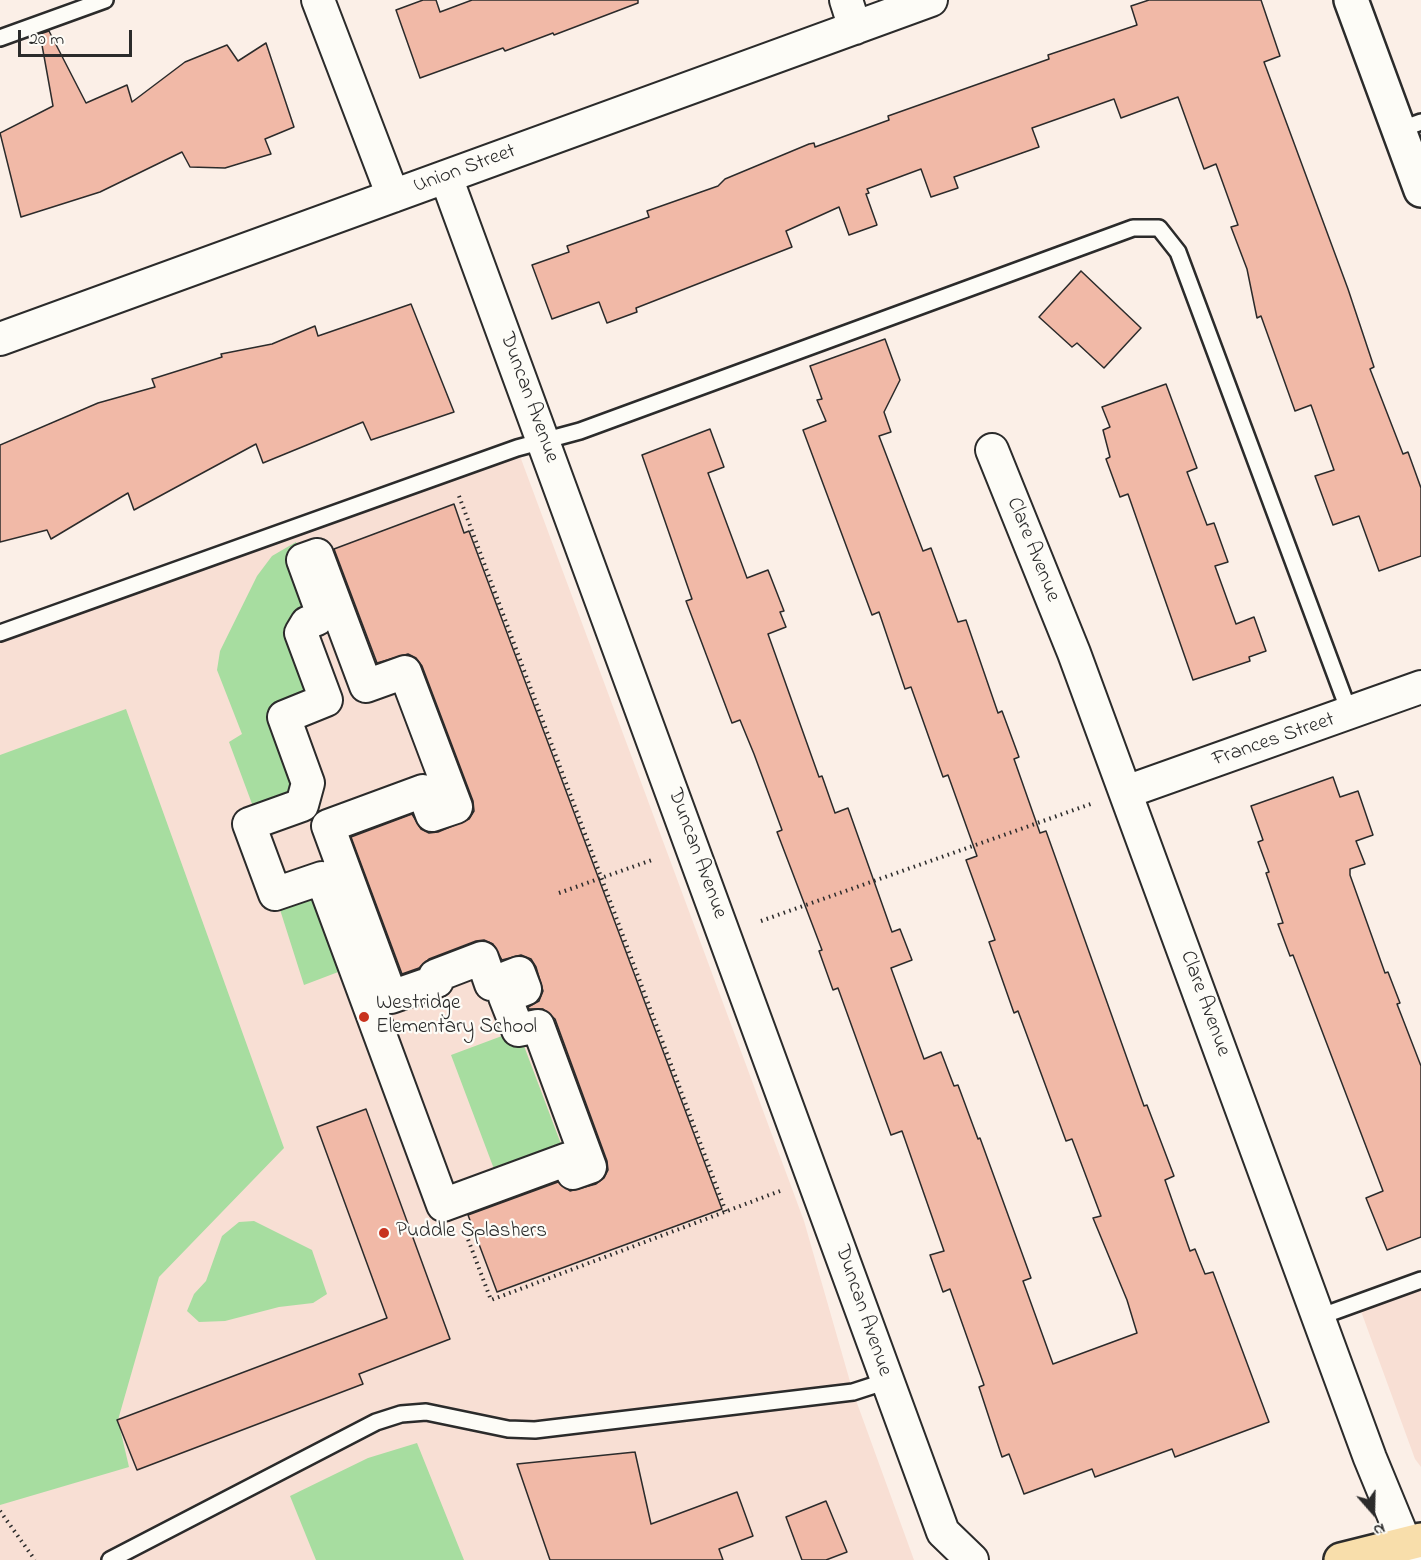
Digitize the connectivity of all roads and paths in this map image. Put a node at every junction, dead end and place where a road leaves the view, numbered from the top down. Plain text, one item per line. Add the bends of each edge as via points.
1 (105, 0) edge
2 (318, 0) edge
3 (931, 0) edge
4 (1352, 0) edge
5 (850, 14) edge
6 (0, 38) edge
7 (1410, 126) edge
8 (446, 177) junction
9 (1421, 190) edge
10 (393, 196) junction
11 (0, 339) edge
12 (544, 441) junction
13 (992, 450) dead end
14 (459, 494) dead end
15 (0, 633) edge
16 (1421, 687) edge
17 (1350, 714) junction
18 (1126, 792) junction
19 (655, 859) dead end
20 (601, 878) junction
21 (559, 893) dead end
22 (761, 921) dead end
23 (780, 1191) dead end
24 (455, 1202) junction
25 (726, 1212) junction
26 (1421, 1280) edge
27 (1319, 1317) junction
28 (887, 1382) junction
29 (0, 1511) edge
30 (940, 1546) edge
31 (1413, 1548) edge
32 (35, 1560) edge
33 (110, 1560) edge
34 (972, 1560) edge
35 (1341, 1560) edge

1 - 6 lane
2 - 10 street
3 - 5 street, Union Street
4 - 7 street
5 - 8 street, Union Street
7 - 9 street
8 - 10 street, Union Street
8 - 12 street, Duncan Avenue
10 - 11 street, Union Street
12 - 15 lane
12 - 17 lane via 1133,228 1159,228 1178,252
12 - 28 street, Duncan Avenue
13 - 18 street, Clare Avenue
14 - 20 path
16 - 17 street, Frances Street
17 - 18 street, Frances Street
18 - 22 path
18 - 27 street, Clare Avenue
19 - 20 path
20 - 21 path
20 - 25 path
23 - 25 path
24 - 24 street via 568,1159 573,1173 590,1167 538,1026 518,1030 506,997 525,990 519,973 491,984 482,958 435,976 437,981 391,996 328,826 423,791 432,815 456,807 405,672 366,686 317,555 303,560 322,612 301,633 326,700 284,717 308,783 302,806 249,824 275,894 322,878 442,1205
24 - 25 path via 491,1300
26 - 27 lane
27 - 31 street, Clare Avenue via 1370,1458
28 - 30 street, Duncan Avenue
28 - 33 lane via 853,1392 536,1430 507,1429 426,1412 401,1414 376,1422
29 - 32 path
30 - 34 street, Duncan Avenue
31 - 35 main road

